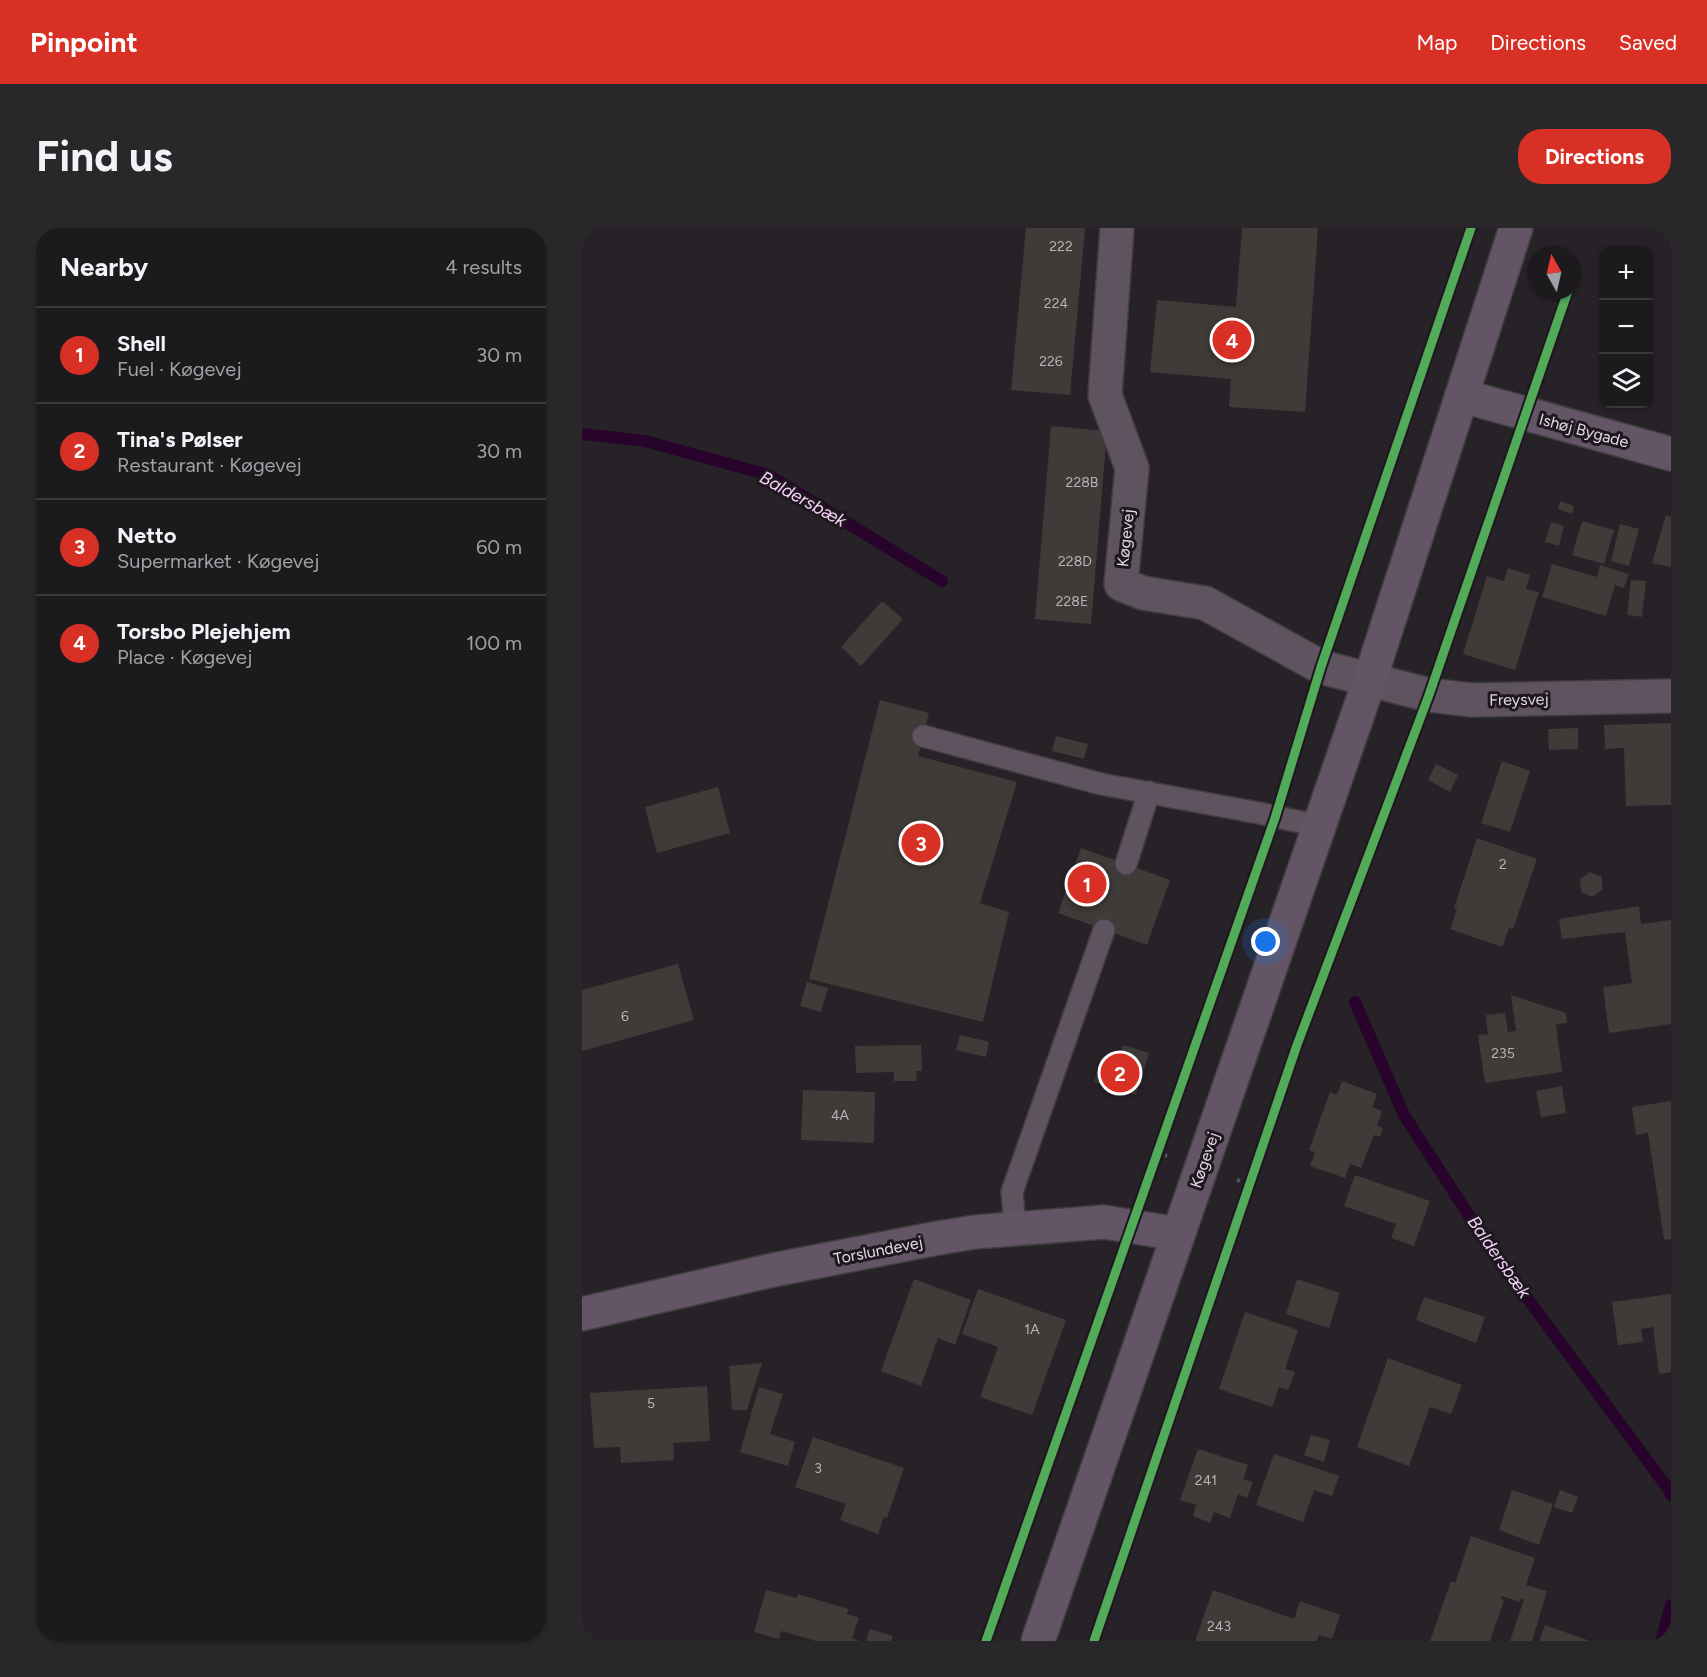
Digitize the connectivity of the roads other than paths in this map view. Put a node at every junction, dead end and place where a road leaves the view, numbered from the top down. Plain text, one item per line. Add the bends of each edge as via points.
1 (1117, 228) edge
2 (1516, 228) edge
3 (1463, 396) junction
4 (1671, 454) edge
5 (1370, 679) junction
6 (1671, 696) edge
7 (923, 736) dead end
8 (1149, 792) junction
9 (1319, 826) junction
10 (1126, 864) dead end
11 (1104, 930) dead end
12 (1015, 1228) junction
13 (1178, 1234) junction
14 (582, 1314) edge
15 (1038, 1641) edge

1 - 5 street, Køgevej via 1105,395 1132,468 1121,584 1143,593 1205,603 1321,666
2 - 3 street, Køgevej
3 - 4 street, Ishøj Bygade
3 - 5 street, Køgevej
5 - 6 street, Freysvej via 1430,695 1471,700
5 - 9 street, Køgevej
7 - 8 lane via 1101,784
8 - 9 lane
8 - 10 lane
9 - 13 street, Køgevej
11 - 12 lane via 1012,1192
12 - 13 street, Torslundevej via 1104,1222
12 - 14 street, Torslundevej via 933,1239 796,1266
13 - 15 street, Køgevej

